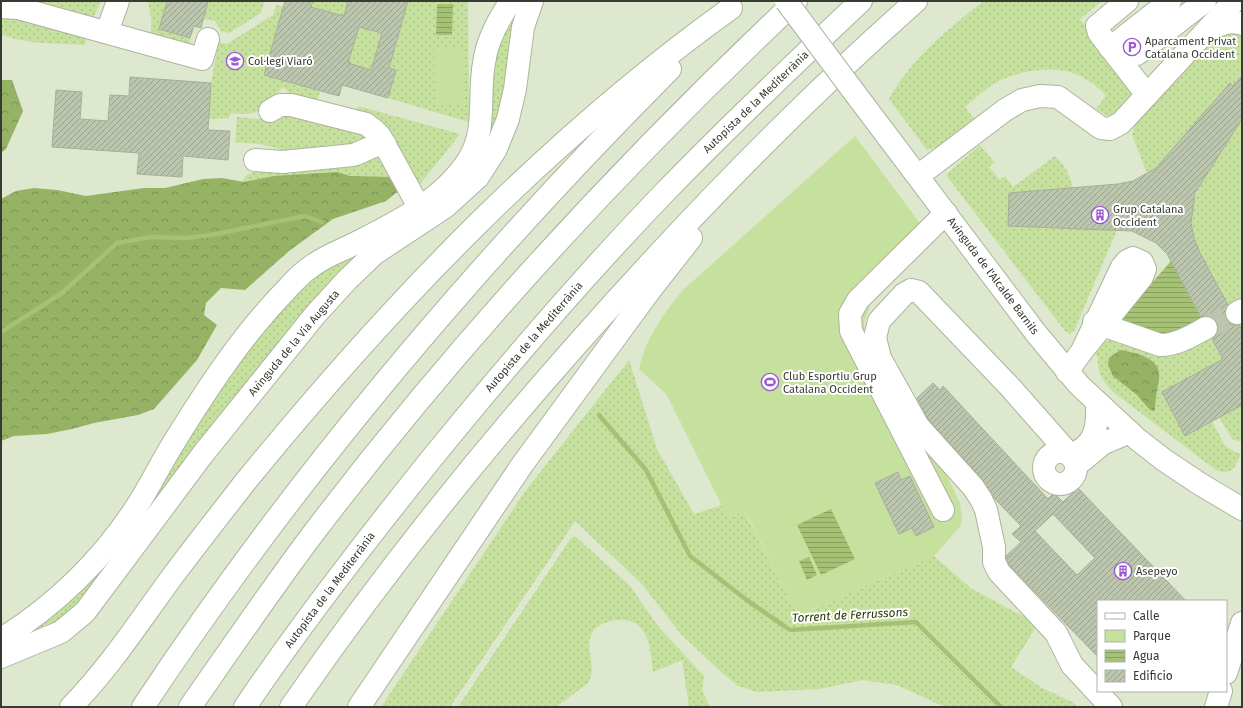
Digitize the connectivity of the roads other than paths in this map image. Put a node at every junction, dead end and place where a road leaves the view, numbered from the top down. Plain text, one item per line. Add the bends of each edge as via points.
1 (118, 1) edge
2 (512, 1) edge
3 (532, 1) edge
4 (786, 1) edge
5 (796, 1) edge
6 (861, 1) edge
7 (916, 1) edge
8 (1128, 1) edge
9 (1170, 1) edge
10 (1205, 1) edge
11 (1234, 1) edge
12 (735, 4) edge
13 (9, 5) edge
14 (1242, 24) edge
15 (107, 32) junction
16 (1200, 37) junction
17 (208, 39) dead end
18 (1110, 48) junction
19 (1137, 54) dead end
20 (848, 63) junction
21 (1147, 95) junction
22 (270, 111) dead end
23 (385, 144) junction
24 (255, 160) dead end
25 (918, 176) junction
26 (420, 206) junction
27 (946, 213) junction
28 (1206, 328) tunnel mouth
29 (1067, 372) junction
30 (1097, 403) junction
31 (1130, 432) junction
32 (1073, 462) junction
33 (1242, 509) edge
34 (943, 510) dead end
35 (1242, 622) edge
36 (1, 639) edge
37 (1, 657) edge
38 (1227, 670) edge
39 (1097, 692) edge
40 (1097, 692) edge
41 (1221, 692) edge
42 (70, 707) edge
43 (144, 707) edge
44 (190, 707) edge
45 (245, 707) edge
46 (291, 707) edge
47 (359, 707) edge
48 (1111, 707) edge
49 (1216, 707) edge

1 - 15 main road
2 - 26 main road via 493,30 487,48 483,64 475,147 455,178 442,191
3 - 37 main road, Avinguda de la Via Augusta via 523,27 515,89 508,119 496,149 478,178 445,207 374,254 315,315 203,454 85,612 61,632
4 - 25 main road, Avinguda de l'Alcalde Barnils, bridge
5 - 44 main road via 680,113 514,290 309,539
6 - 45 main road, Autopista de la Mediterrània via 774,82 663,194 504,370 309,616
7 - 20 main road
8 - 18 main road via 1097,26 1098,33
9 - 18 main road
10 - 19 main road
11 - 16 main road
12 - 42 main road via 613,99 547,157 426,276 252,475 173,577 115,659
12 - 43 main road via 567,174 407,355 260,541
13 - 15 main road
14 - 16 main road via 1226,23
15 - 17 main road via 202,59
16 - 21 main road
18 - 21 main road
20 - 46 main road via 694,215 540,385 474,463 395,565
20 - 47 main road via 673,260 517,471
21 - 25 main road via 1121,123 1110,129 1101,128 1058,98 1040,96 1022,100
22 - 23 main road via 280,105 291,105 366,124
23 - 24 main road via 377,144 353,155 283,162
23 - 26 main road
25 - 27 main road, Avinguda de l'Alcalde Barnils
26 - 36 main road via 325,258 303,273 281,295 215,379 175,440 137,506 100,553 57,598
27 - 29 main road, Avinguda de l'Alcalde Barnils
27 - 34 main road via 858,300 850,314 851,331
28 - 29 main road via 1170,345 1147,341 1099,324
29 - 30 main road, Avinguda de l'Alcalde Barnils
30 - 31 main road, Avinguda de l'Alcalde Barnils
30 - 32 main road via 1098,426 1091,441
31 - 32 main road via 1102,444 1081,462
31 - 33 main road, Avinguda de l'Alcalde Barnils via 1181,472
32 - 40 main road via 1010,387 919,292 911,290 904,294 879,321 875,338 880,358 918,426 974,487 981,499 994,547 994,562 999,572 1056,633 1072,665
35 - 38 main road
39 - 48 main road
41 - 49 main road

